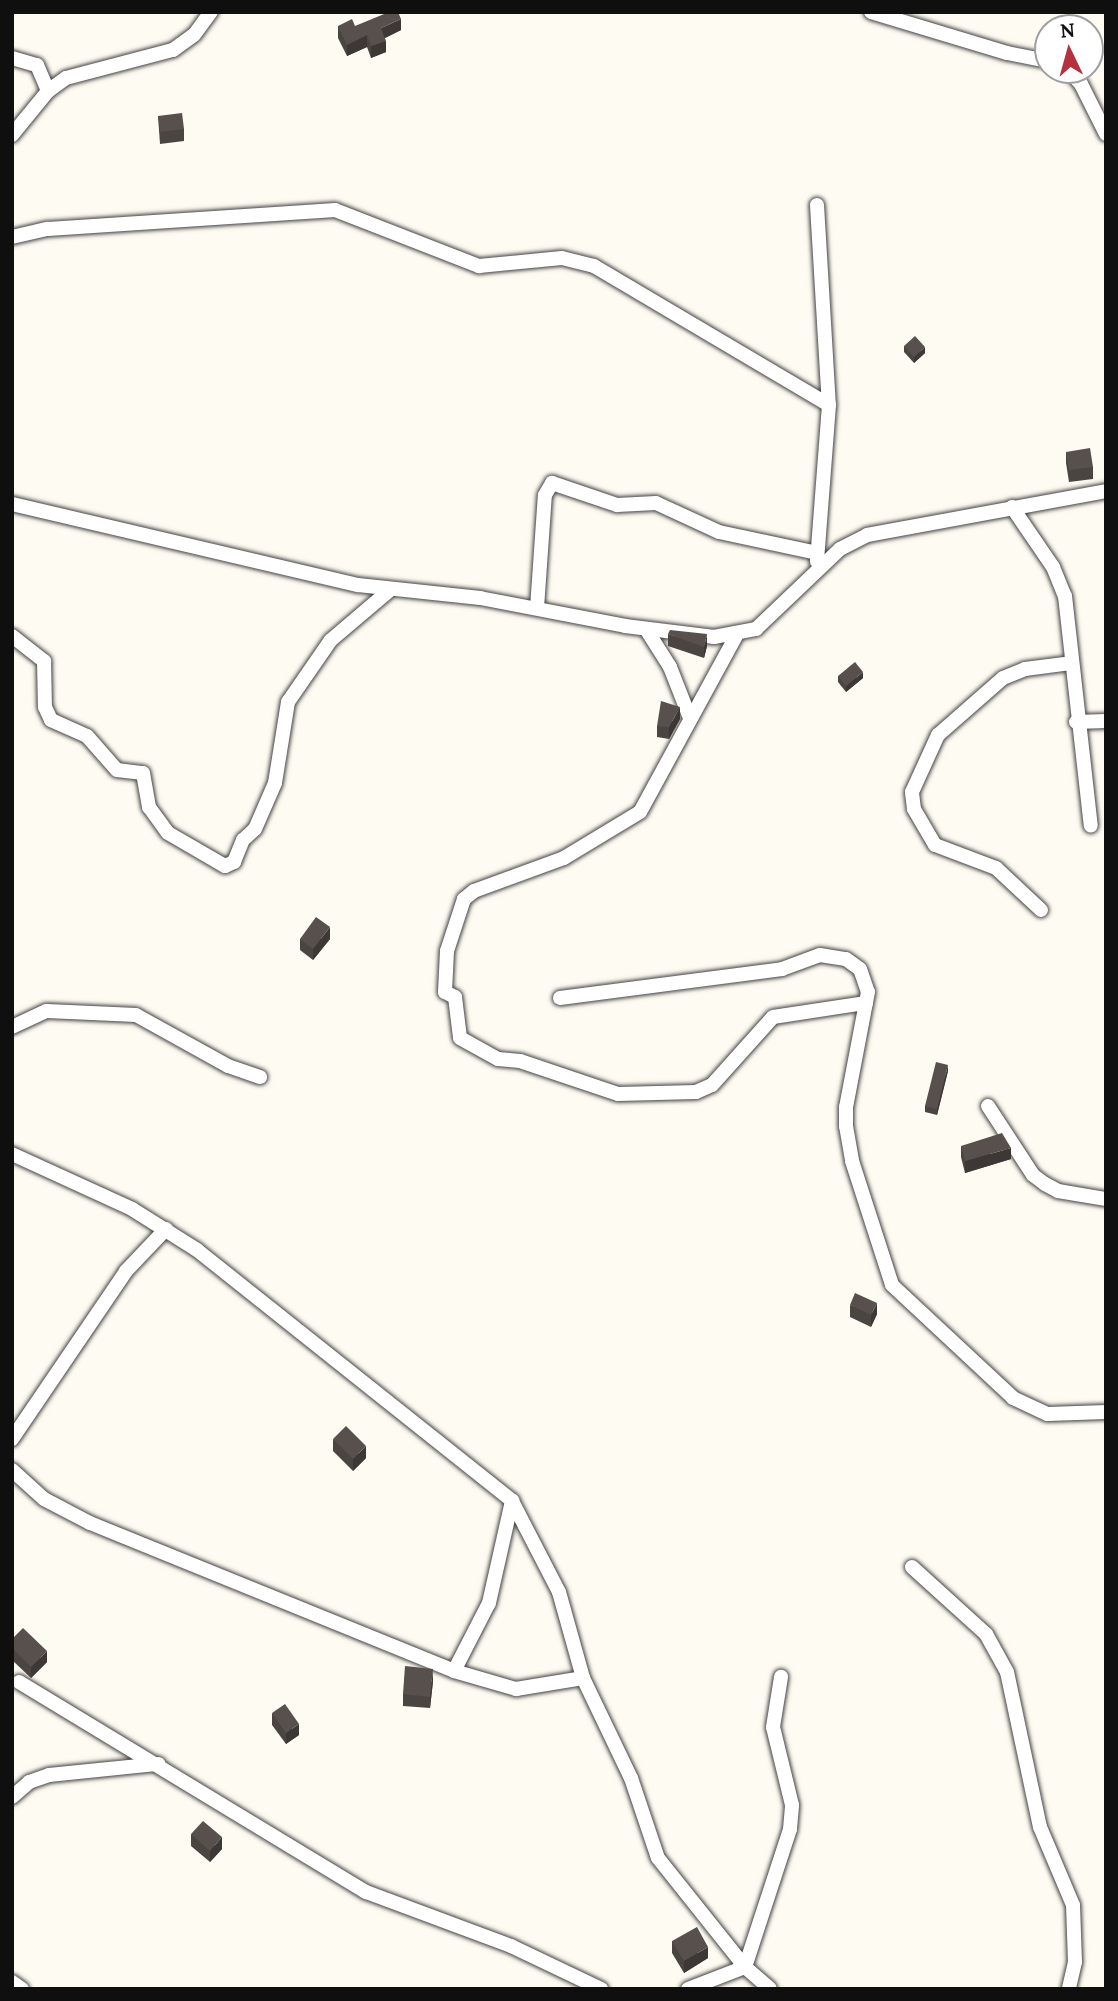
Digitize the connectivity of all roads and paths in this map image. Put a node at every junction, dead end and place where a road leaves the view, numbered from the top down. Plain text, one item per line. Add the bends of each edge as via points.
1 (211, 12) edge
2 (871, 12) edge
3 (1034, 57) edge
4 (12, 58) edge
5 (1082, 84) edge
6 (48, 90) junction
7 (1106, 134) edge
8 (12, 135) edge
9 (817, 205) dead end
10 (12, 237) edge
11 (829, 405) junction
12 (1106, 491) edge
13 (12, 504) edge
14 (1012, 507) junction
15 (817, 553) junction
16 (816, 574) junction
17 (390, 590) junction
18 (537, 608) junction
19 (646, 629) junction
20 (12, 636) edge
21 (736, 636) junction
22 (1071, 663) junction
23 (690, 718) junction
24 (1106, 721) edge
25 (1076, 722) junction
26 (1091, 826) dead end
27 (1041, 910) dead end
28 (560, 998) dead end
29 (866, 1003) junction
30 (12, 1027) edge
31 (260, 1077) dead end
32 (988, 1106) dead end
33 (12, 1154) edge
34 (1106, 1199) edge
35 (166, 1229) junction
36 (1106, 1412) edge
37 (12, 1439) edge
38 (12, 1470) edge
39 (512, 1501) junction
40 (912, 1567) dead end
41 (453, 1671) junction
42 (781, 1677) dead end
43 (583, 1678) junction
44 (19, 1682) dead end
45 (158, 1764) junction
46 (12, 1797) edge
47 (745, 1967) junction
48 (12, 1982) edge
49 (22, 1989) edge
50 (601, 1989) edge
51 (688, 1989) edge
52 (770, 1989) edge
53 (1069, 1989) edge

1 - 6 street via 194,35 173,50 83,73
2 - 3 street
4 - 6 street via 37,65
5 - 7 street
6 - 8 street
9 - 11 street
10 - 11 street via 48,229 327,209 373,221 479,266 571,258 626,282
11 - 15 street
12 - 14 street
13 - 17 street
14 - 16 street via 867,535 840,550
14 - 22 street via 1060,581
15 - 16 street
15 - 18 street via 719,532 656,503 617,505 552,483 546,488
16 - 21 street via 774,616
17 - 18 street
17 - 20 street via 331,640 288,702 275,783 255,828 243,840 234,862 225,866 168,832 149,807 143,773 117,770 87,736 51,720 44,661
18 - 19 street
19 - 21 street
19 - 23 street via 670,667
21 - 23 street
22 - 25 street
22 - 27 street via 1025,669 1003,678 938,734 912,792 914,809 935,845 996,867
23 - 29 street via 649,800 635,817 564,858 474,891 464,899 447,951 445,992 455,997 460,1038 498,1059 520,1061 618,1094 696,1092 712,1085 773,1017
24 - 25 street
25 - 26 street
28 - 29 street via 782,969 833,956 860,969 866,980
29 - 36 street via 846,1107 847,1135 892,1285 1013,1398 1048,1413
30 - 31 street via 56,1010 143,1016 228,1066
32 - 34 street via 1033,1175 1058,1191
33 - 35 street
35 - 37 street via 126,1271
35 - 39 street
38 - 41 street via 44,1499 78,1518
39 - 41 street via 489,1603
39 - 43 street via 567,1611
40 - 53 street via 986,1634 1007,1672 1042,1834 1073,1905 1075,1962
41 - 43 street via 516,1689
42 - 47 street via 773,1727 793,1817
43 - 47 street via 631,1779 658,1858
44 - 45 street
45 - 46 street via 49,1775 29,1782
45 - 50 street via 366,1892 517,1948
47 - 51 street
47 - 52 street
48 - 49 street

